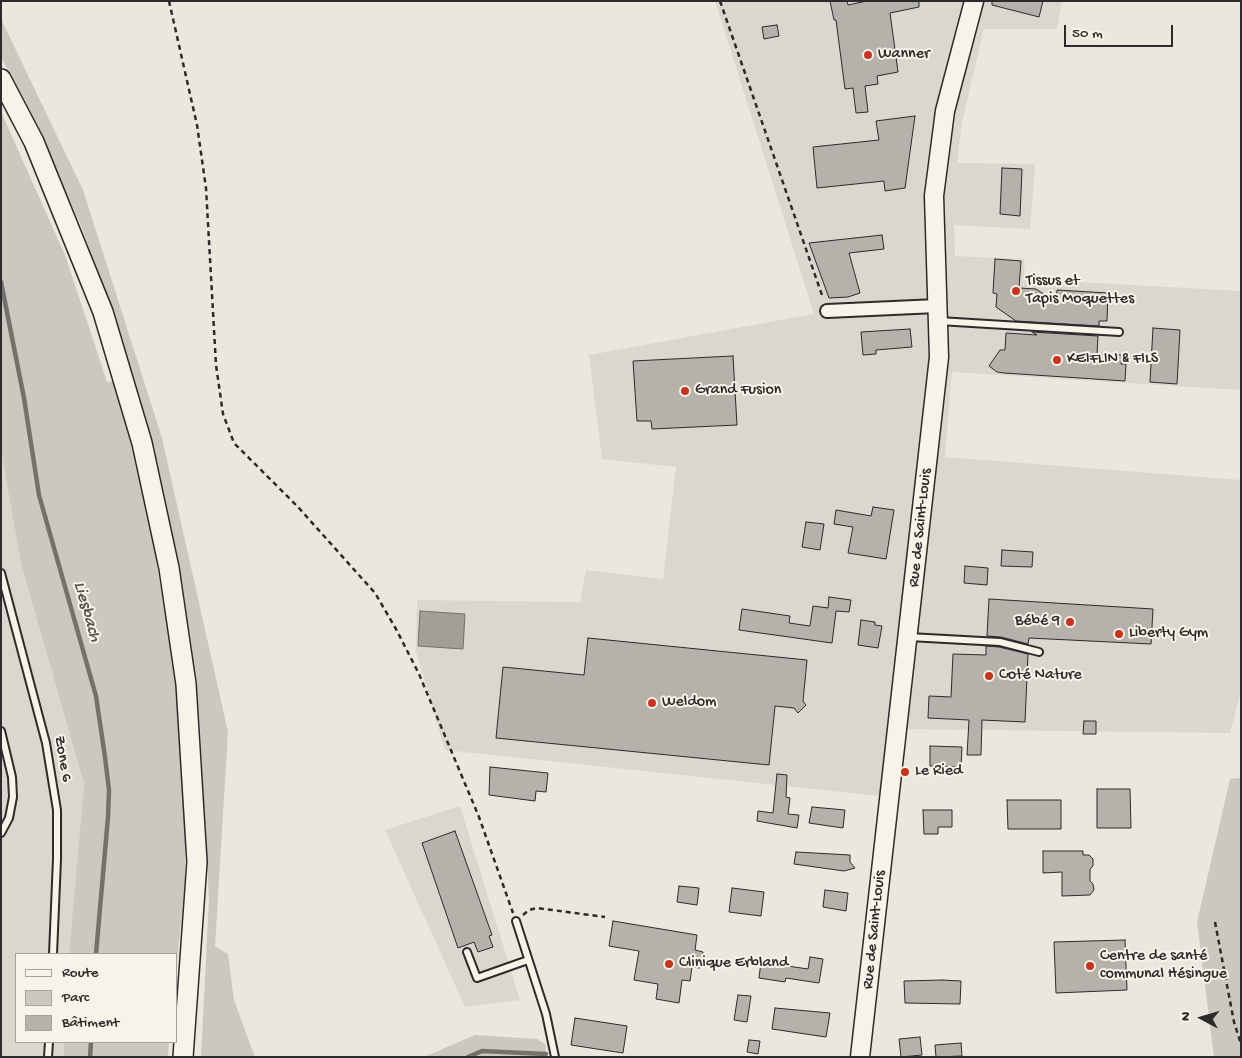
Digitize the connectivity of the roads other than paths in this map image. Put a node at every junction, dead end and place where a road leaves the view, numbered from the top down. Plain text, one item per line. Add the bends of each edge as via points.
1 (974, 1) edge
2 (1, 79) edge
3 (827, 311) road end
4 (938, 313) junction
5 (1119, 332) dead end
6 (1, 573) edge
7 (909, 636) junction
8 (1039, 652) dead end
9 (1, 731) edge
10 (1, 833) edge
11 (516, 921) road end
12 (467, 952) dead end
13 (53, 953) edge
14 (528, 960) junction
15 (49, 1043) edge
16 (48, 1057) edge
17 (183, 1057) edge
18 (555, 1057) edge
19 (860, 1057) edge

1 - 4 main road, Rue de Saint-Louis via 945,111 934,196
2 - 17 main road via 34,142 103,312 142,443 169,568 186,684 197,862
3 - 4 street
4 - 5 lane
4 - 7 main road, Rue de Saint-Louis via 939,357
6 - 13 lane, Zone 6 via 46,743 57,810
7 - 8 lane via 1000,642
7 - 19 main road, Rue de Saint-Louis
9 - 10 lane via 12,777 13,797 9,818
11 - 14 lane
12 - 14 lane via 477,978
14 - 18 lane via 546,1014
15 - 16 lane

